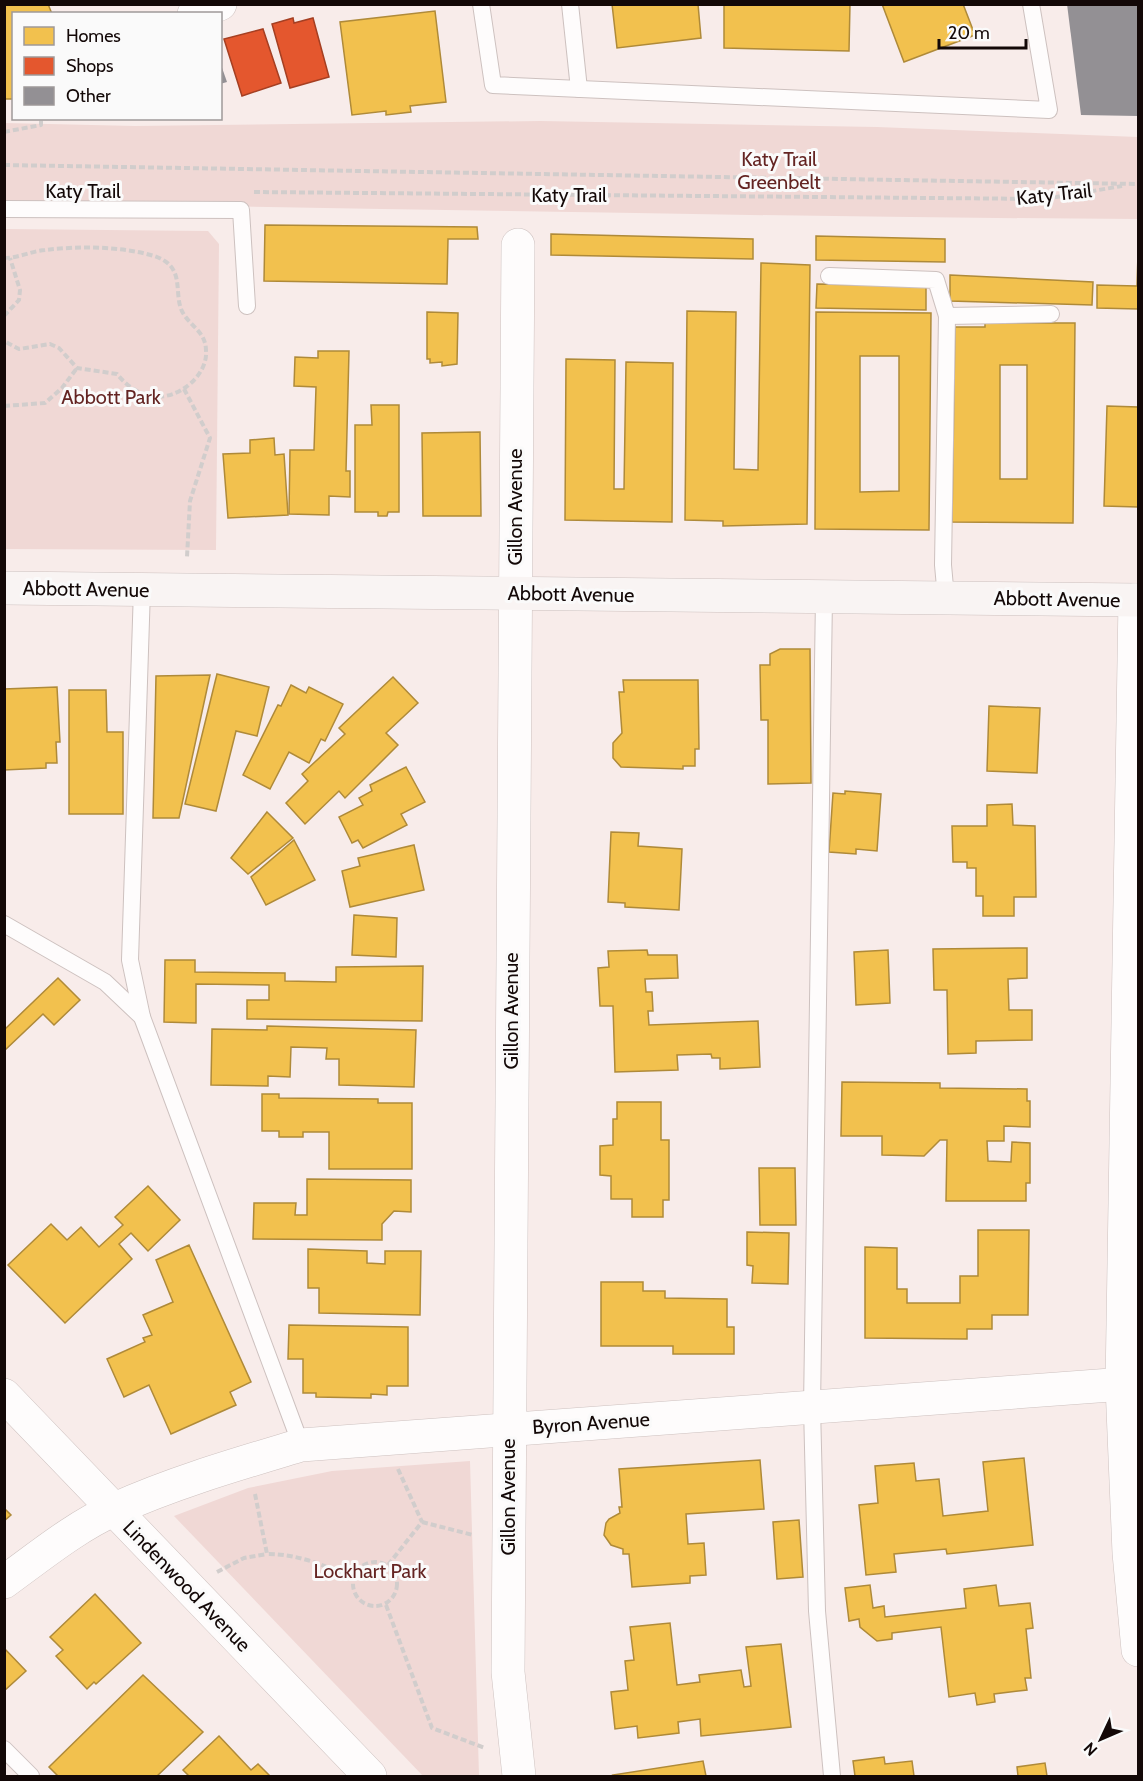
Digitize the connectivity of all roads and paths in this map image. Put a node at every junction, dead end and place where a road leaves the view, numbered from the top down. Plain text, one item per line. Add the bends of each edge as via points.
1 (220, 4) edge
2 (481, 4) edge
3 (570, 4) edge
4 (1031, 4) edge
5 (199, 12) edge
6 (579, 89) junction
7 (41, 120) edge
8 (4, 132) edge
9 (4, 165) edge
10 (1131, 184) junction
11 (1138, 184) edge
12 (244, 192) dead end
13 (4, 208) edge
14 (518, 245) dead end
15 (7, 258) edge
16 (829, 276) dead end
17 (247, 306) dead end
18 (1051, 314) dead end
19 (4, 316) edge
20 (947, 316) junction
21 (4, 341) edge
22 (77, 368) junction
23 (184, 389) junction
24 (4, 406) edge
25 (187, 557) dead end
26 (4, 588) edge
27 (142, 589) junction
28 (515, 594) junction
29 (824, 597) junction
30 (946, 598) junction
31 (1137, 600) edge
32 (4, 924) edge
33 (142, 1017) junction
34 (1130, 1384) edge
35 (4, 1395) edge
36 (812, 1407) junction
37 (508, 1430) junction
38 (301, 1445) junction
39 (398, 1469) dead end
40 (255, 1494) dead end
41 (114, 1510) junction
42 (422, 1522) junction
43 (473, 1535) dead end
44 (267, 1554) junction
45 (388, 1565) junction
46 (217, 1572) dead end
47 (353, 1580) junction
48 (4, 1582) edge
49 (386, 1605) junction
50 (1138, 1650) edge
51 (4, 1749) edge
52 (488, 1749) dead end
53 (31, 1776) edge
54 (370, 1776) edge
55 (519, 1776) edge
56 (832, 1776) edge

1 - 5 street
2 - 6 lane via 493,85
3 - 6 lane
4 - 6 lane via 1049,110
7 - 8 path via 41,126
9 - 10 path
10 - 11 path
10 - 12 path, Katy Trail via 1045,199
13 - 17 lane via 241,210
14 - 28 street, Gillon Avenue
15 - 19 path via 20,290 19,300
15 - 23 path via 44,250 91,248 146,254 163,262 179,279 180,307 205,339 205,362
16 - 20 lane via 936,280
18 - 20 lane
20 - 30 lane via 943,565
21 - 22 path via 19,349 50,344
22 - 23 path via 117,374 127,386 155,398
22 - 24 path via 45,403
23 - 25 path via 210,438 190,501
26 - 27 street, Abbott Avenue
27 - 28 street, Abbott Avenue
27 - 33 lane via 130,960
28 - 29 street, Abbott Avenue
28 - 37 street, Gillon Avenue
29 - 30 street, Abbott Avenue
29 - 36 lane
30 - 31 street, Abbott Avenue
31 - 34 street
32 - 33 lane via 105,982
33 - 38 lane
34 - 36 street, Byron Avenue
34 - 50 street via 1129,1553
35 - 41 street, Lindenwood Avenue
36 - 37 street, Byron Avenue
36 - 56 lane via 817,1611
37 - 38 street, Byron Avenue
37 - 55 street, Gillon Avenue via 508,1672
38 - 41 street, Byron Avenue via 209,1473
39 - 42 path
40 - 44 path
41 - 48 street, Byron Avenue via 58,1542
41 - 54 street, Lindenwood Avenue
42 - 43 path
42 - 45 path
44 - 46 path via 244,1558
44 - 47 path via 292,1556 329,1567
45 - 47 path via 363,1565
45 - 49 path via 398,1586 395,1597
47 - 49 path via 353,1589 363,1604
49 - 52 path via 432,1728
51 - 53 lane

